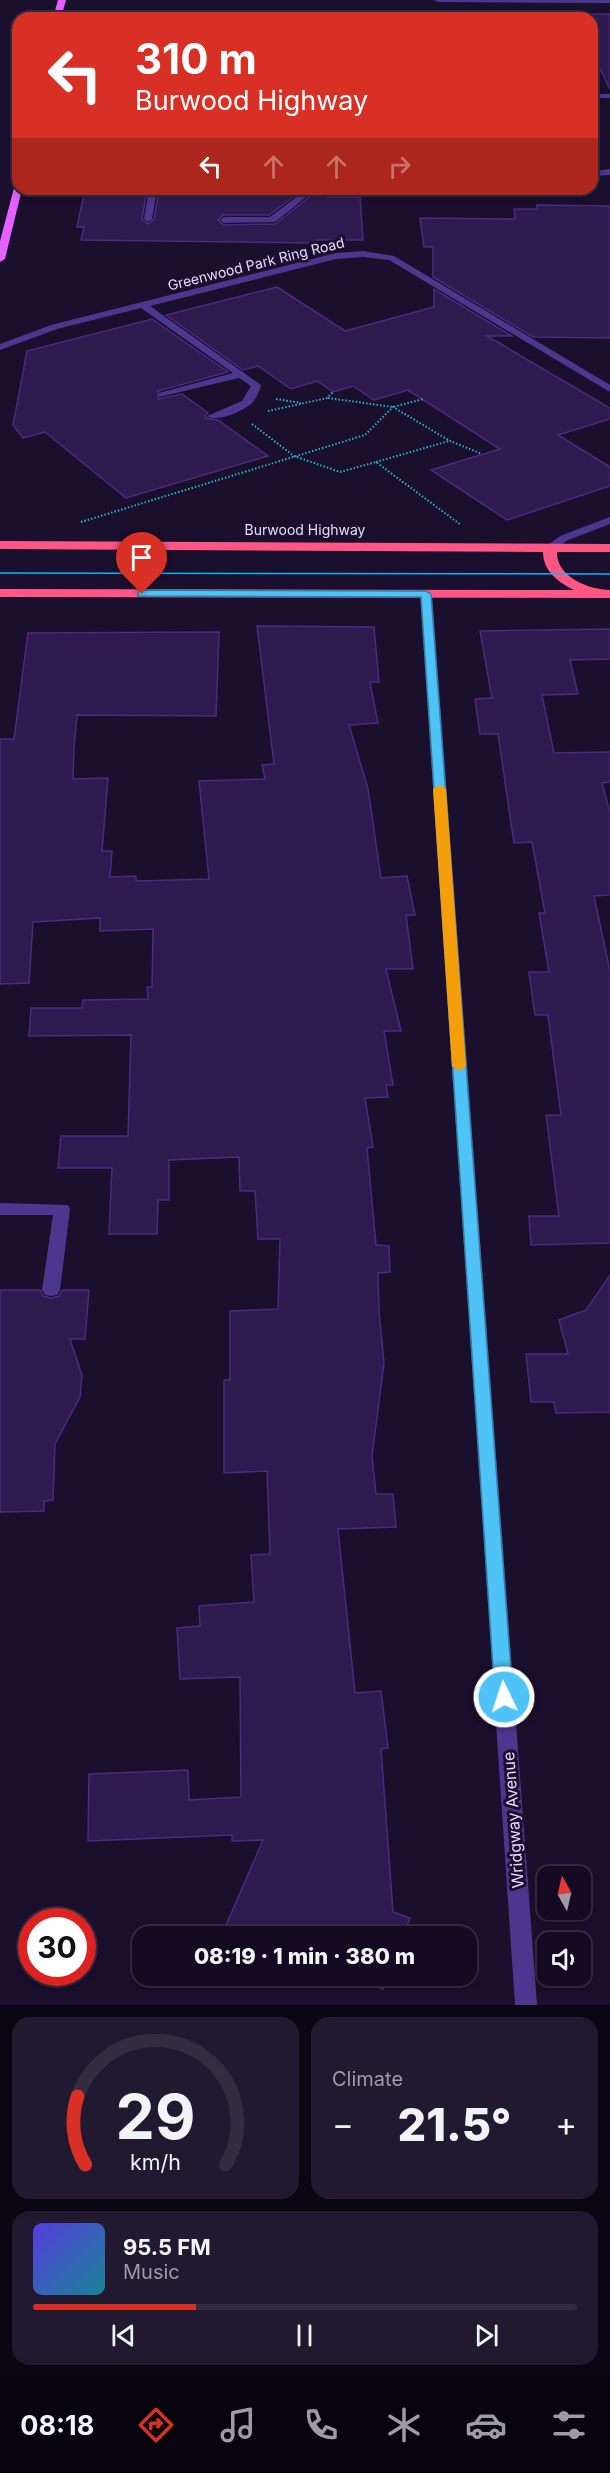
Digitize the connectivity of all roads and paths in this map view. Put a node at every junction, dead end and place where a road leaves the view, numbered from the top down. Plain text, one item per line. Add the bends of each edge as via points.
1 (438, 0) edge
2 (610, 1) edge
3 (16, 195) edge
4 (152, 195) edge
5 (304, 195) edge
6 (148, 219) dead end
7 (224, 220) dead end
8 (2, 246) edge
9 (0, 258) edge
10 (144, 306) junction
11 (54, 327) junction
12 (4, 334) dead end
13 (0, 347) edge
14 (241, 374) junction
15 (605, 381) edge
16 (610, 389) edge
17 (333, 392) dead end
18 (163, 395) dead end
19 (269, 398) dead end
20 (327, 398) junction
21 (423, 399) dead end
22 (304, 404) junction
23 (393, 407) junction
24 (262, 412) dead end
25 (212, 416) dead end
26 (250, 423) dead end
27 (450, 441) junction
28 (483, 454) dead end
29 (294, 456) junction
30 (376, 462) junction
31 (98, 517) dead end
32 (610, 520) edge
33 (461, 525) dead end
34 (0, 545) edge
35 (550, 548) junction
36 (610, 548) edge
37 (0, 593) edge
38 (426, 594) junction
39 (603, 594) edge
40 (0, 1209) edge
41 (51, 1290) dead end
42 (526, 2005) edge

1 - 2 street
3 - 8 main road
4 - 6 street
5 - 7 street via 272,220
8 - 9 main road
10 - 11 street, Greenwood Park Ring Road
10 - 14 street
10 - 15 street, Greenwood Park Ring Road via 336,256 383,256
11 - 12 street
11 - 13 street
14 - 18 street
14 - 25 street via 256,385 255,395 240,408
15 - 16 street, Greenwood Park Ring Road
17 - 20 path
19 - 22 path
20 - 22 path
20 - 23 path
21 - 23 path
22 - 24 path
23 - 27 path
23 - 29 path via 365,435
26 - 29 path
27 - 28 path
27 - 30 path
29 - 30 path via 340,472
29 - 31 path
30 - 33 path
32 - 35 street via 564,538
34 - 35 highway, Burwood Highway
35 - 36 highway, Burwood Highway
35 - 39 highway via 548,559 556,573
37 - 38 highway
38 - 39 highway
38 - 42 street, Wridgway Avenue
40 - 41 street via 62,1209

